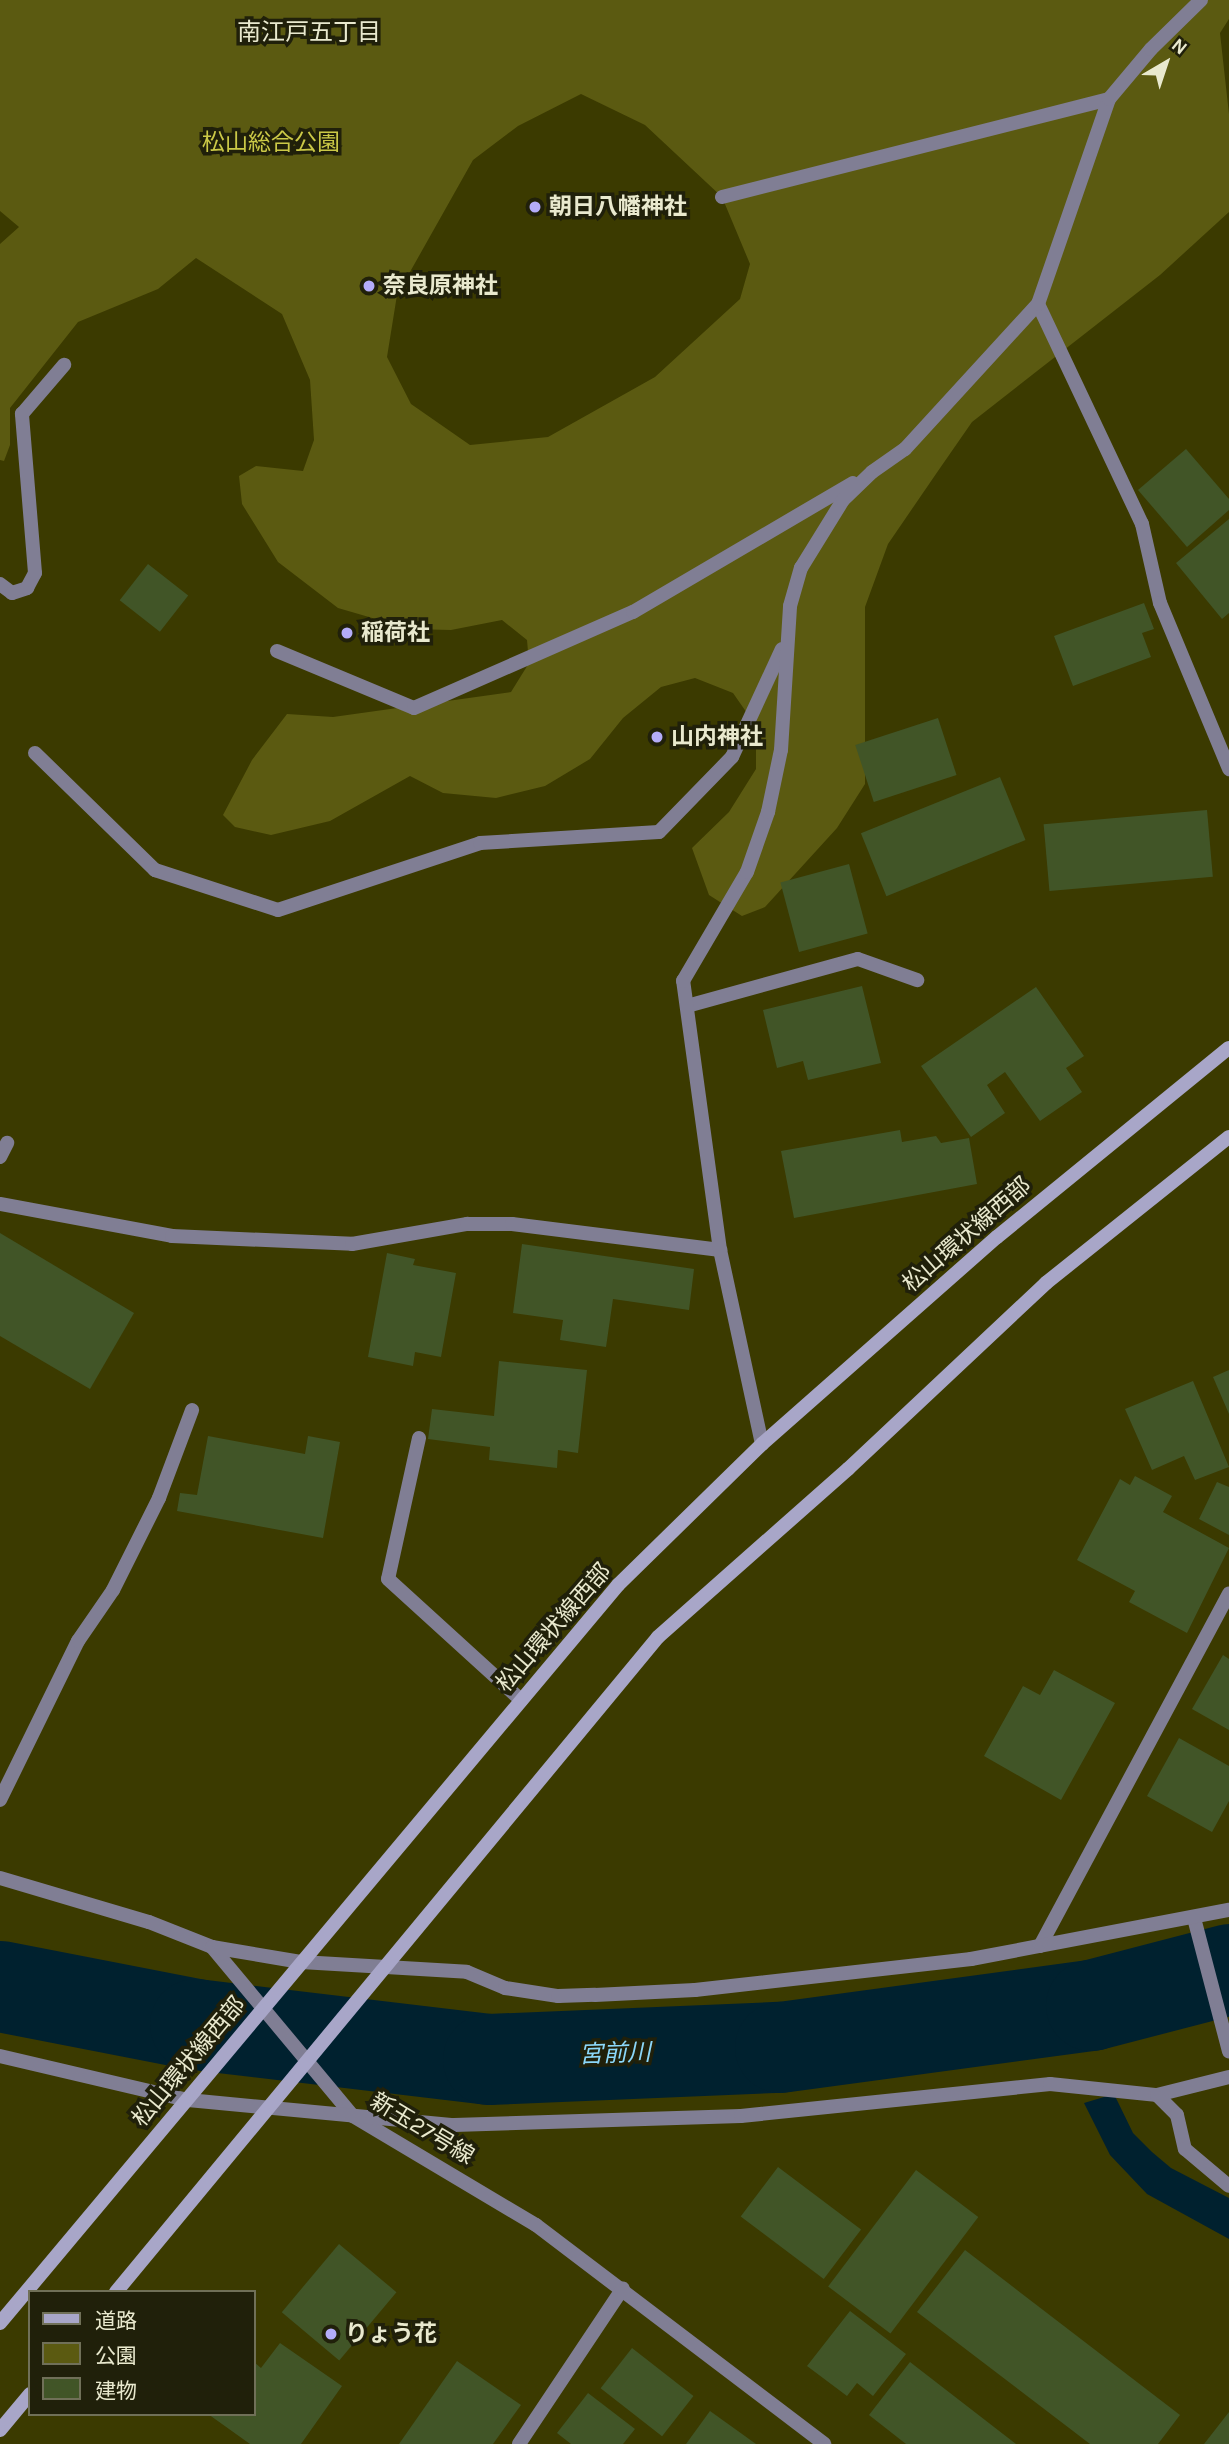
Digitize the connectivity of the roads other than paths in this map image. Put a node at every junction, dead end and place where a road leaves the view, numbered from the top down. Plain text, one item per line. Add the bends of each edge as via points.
1 (1201, 0) edge
2 (1110, 99) junction
3 (722, 197) dead end
4 (1038, 304) junction
5 (64, 365) dead end
6 (872, 472) junction
7 (0, 584) edge
8 (784, 646) junction
9 (277, 651) dead end
10 (35, 754) dead end
11 (1229, 769) edge
12 (917, 980) dead end
13 (687, 1006) junction
14 (1229, 1048) edge
15 (1229, 1137) edge
16 (0, 1204) edge
17 (720, 1250) junction
18 (192, 1410) dead end
19 (419, 1438) dead end
20 (762, 1444) junction
21 (1229, 1594) edge
22 (521, 1700) junction
23 (0, 1800) edge
24 (0, 1878) edge
25 (1229, 1910) edge
26 (1194, 1918) junction
27 (1040, 1946) junction
28 (212, 1947) junction
29 (301, 1962) junction
30 (384, 1968) junction
31 (264, 2008) junction
32 (1229, 2051) edge
33 (0, 2056) edge
34 (308, 2062) junction
35 (1229, 2077) edge
36 (1157, 2095) junction
37 (188, 2100) junction
38 (272, 2109) junction
39 (354, 2116) junction
40 (1229, 2186) edge
41 (623, 2288) junction
42 (118, 2290) edge
43 (0, 2323) edge
44 (28, 2396) edge
45 (0, 2430) edge
46 (519, 2444) edge
47 (824, 2444) edge

1 - 2 street via 1151,49
2 - 3 street
2 - 4 street
4 - 6 street via 905,449
4 - 11 street via 1142,524 1160,603
5 - 7 street via 22,414 35,573 27,588 12,593
6 - 8 street via 843,500 802,568
6 - 9 street via 633,612 414,708
8 - 10 street via 732,757 659,832 480,843 278,910 156,870
8 - 13 street via 781,750 768,812 747,872 683,981
12 - 13 street via 858,959
13 - 17 street
14 - 20 street, 松山環状線西部 via 997,1237
15 - 30 street via 1046,1283 658,1637
16 - 17 street via 172,1236 352,1244 467,1224 512,1224
17 - 20 street
18 - 23 street via 153,1509 113,1590 78,1641
19 - 22 street via 388,1579
20 - 22 street, 松山環状線西部 via 618,1585
21 - 27 street
22 - 29 street, 松山環状線西部
24 - 28 street via 149,1922
25 - 26 street
26 - 27 street
26 - 32 street
27 - 30 street via 840,1975 595,1995 558,1996 505,1988 467,1972
28 - 29 street
28 - 31 street, 新玉27号線
29 - 30 street
29 - 31 street, 松山環状線西部
30 - 34 street
31 - 34 street, 新玉27号線
31 - 37 street, 松山環状線西部
33 - 37 street
34 - 38 street
34 - 39 street, 新玉27号線
35 - 36 street
36 - 39 street via 1050,2084 741,2116 454,2125
36 - 40 street via 1177,2115 1185,2149
37 - 38 street
37 - 43 street, 松山環状線西部
38 - 39 street
38 - 42 street
39 - 41 street, 新玉27号線 via 536,2225
41 - 46 street
41 - 47 street, 新玉27号線
44 - 45 street

